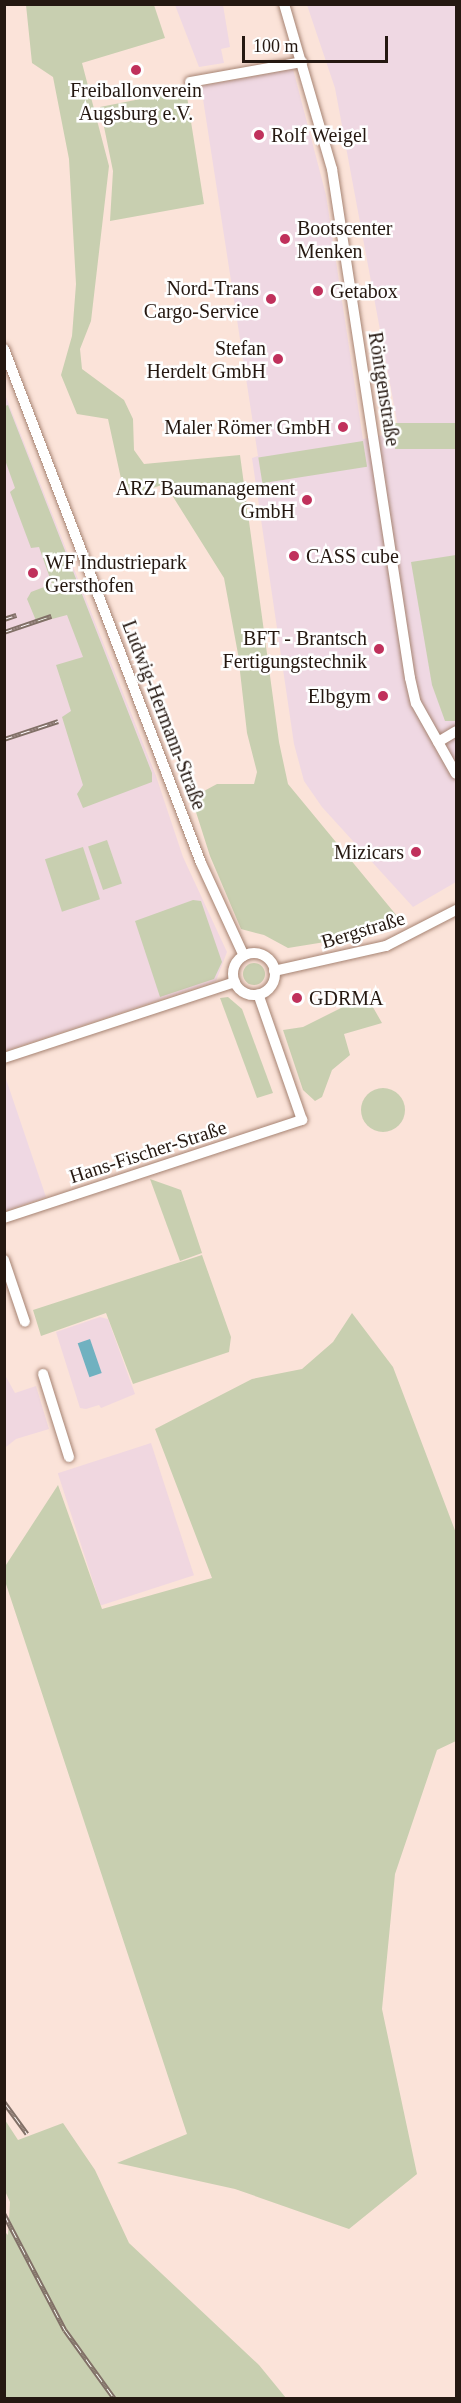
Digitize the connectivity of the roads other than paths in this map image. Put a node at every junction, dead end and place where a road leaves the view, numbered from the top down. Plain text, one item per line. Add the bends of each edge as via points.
1 (284, 4) edge
2 (302, 62) junction
3 (190, 82) dead end
4 (4, 349) edge
5 (456, 731) edge
6 (438, 742) junction
7 (456, 774) edge
8 (456, 910) edge
9 (244, 956) junction
10 (274, 971) junction
11 (235, 982) junction
12 (258, 994) junction
13 (4, 1058) edge
14 (4, 1218) edge
15 (4, 1260) edge
16 (26, 1322) dead end
17 (43, 1374) dead end
18 (69, 1457) dead end

1 - 2 street, Röntgenstraße
2 - 3 street
2 - 6 street, Röntgenstraße via 332,169 410,678 417,703
4 - 9 street, Ludwig-Hermann-Straße via 201,863
5 - 6 street
6 - 7 street, Röntgenstraße
8 - 10 street, Bergstraße via 386,946
9 - 10 street via 264,956
9 - 11 street via 235,966
10 - 12 street via 272,985
11 - 12 street via 248,994
11 - 13 street
12 - 14 street, Hans-Fischer-Straße via 302,1120
15 - 16 street
17 - 18 street

